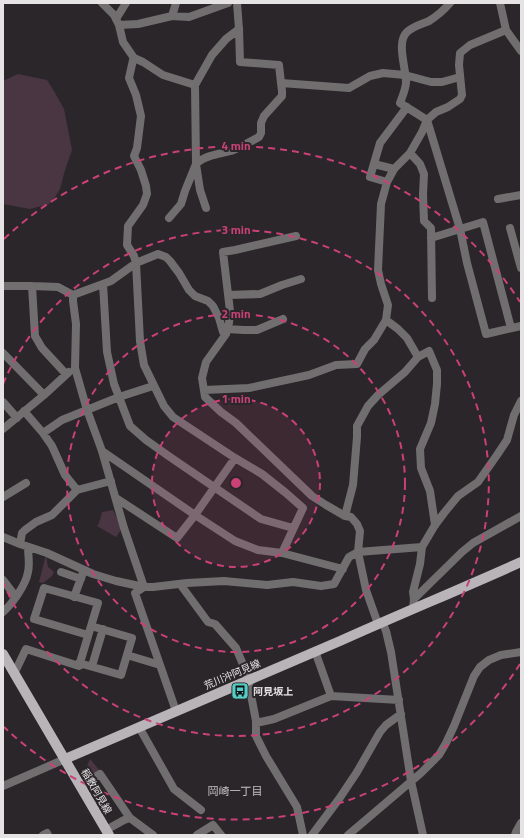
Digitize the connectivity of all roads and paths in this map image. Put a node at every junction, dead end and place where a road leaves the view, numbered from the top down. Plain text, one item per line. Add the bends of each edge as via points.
1 (102, 3) edge
2 (126, 3) edge
3 (176, 3) edge
4 (228, 3) edge
5 (237, 3) edge
6 (450, 3) edge
7 (500, 3) edge
8 (172, 16) junction
9 (118, 22) junction
10 (239, 29) junction
11 (506, 30) junction
12 (521, 51) edge
13 (134, 58) junction
14 (405, 75) junction
15 (460, 77) junction
16 (281, 83) junction
17 (194, 85) junction
18 (407, 107) junction
19 (427, 120) junction
20 (410, 154) junction
21 (196, 164) junction
22 (374, 164) junction
23 (394, 169) junction
24 (387, 182) junction
25 (521, 195) edge
26 (498, 199) dead end
27 (206, 208) dead end
28 (170, 218) dead end
29 (510, 228) dead end
30 (460, 229) junction
31 (296, 236) dead end
32 (431, 238) junction
33 (136, 263) junction
34 (521, 268) edge
35 (301, 279) dead end
36 (103, 284) junction
37 (3, 286) edge
38 (32, 286) junction
39 (73, 295) junction
40 (228, 295) junction
41 (432, 298) dead end
42 (283, 319) dead end
43 (386, 320) junction
44 (521, 326) edge
45 (512, 328) junction
46 (226, 331) junction
47 (3, 353) edge
48 (418, 357) junction
49 (75, 368) junction
50 (66, 374) junction
51 (153, 386) junction
52 (204, 390) junction
53 (44, 395) junction
54 (119, 397) junction
55 (521, 401) edge
56 (3, 402) edge
57 (87, 410) junction
58 (24, 411) junction
59 (17, 418) junction
60 (3, 429) edge
61 (43, 433) junction
62 (102, 451) junction
63 (235, 458) junction
64 (111, 481) junction
65 (26, 483) dead end
66 (214, 487) junction
67 (77, 490) junction
68 (3, 497) edge
69 (116, 498) junction
70 (195, 515) junction
71 (345, 516) junction
72 (521, 516) edge
73 (435, 525) junction
74 (293, 528) junction
75 (3, 537) edge
76 (24, 546) junction
77 (422, 547) junction
78 (358, 552) junction
79 (282, 553) junction
80 (521, 562) edge
81 (343, 569) junction
82 (84, 570) junction
83 (60, 572) dead end
84 (81, 579) junction
85 (3, 580) edge
86 (180, 584) junction
87 (144, 587) junction
88 (74, 596) junction
89 (16, 597) junction
90 (414, 604) junction
91 (3, 612) edge
92 (380, 623) junction
93 (91, 626) junction
94 (102, 629) junction
95 (88, 635) junction
96 (315, 651) junction
97 (521, 652) edge
98 (3, 654) edge
99 (127, 655) junction
100 (79, 663) junction
101 (160, 665) junction
102 (92, 666) junction
103 (9, 669) edge
104 (248, 680) junction
105 (331, 696) junction
106 (399, 700) junction
107 (176, 711) junction
108 (401, 714) junction
109 (256, 723) junction
110 (139, 727) junction
111 (65, 760) junction
112 (411, 781) junction
113 (3, 786) edge
114 (80, 786) junction
115 (201, 810) dead end
116 (130, 818) junction
117 (521, 823) edge
118 (108, 832) edge
119 (43, 835) edge
120 (48, 835) edge
121 (153, 835) edge
122 (197, 835) edge
123 (221, 835) edge
124 (303, 835) edge
125 (312, 835) edge
126 (348, 835) edge
127 (422, 835) edge
128 (515, 835) edge

1 - 9 street
2 - 9 street
3 - 8 street
4 - 8 street via 189,17
5 - 10 street
6 - 14 street via 445,10 429,21 407,31 402,46
7 - 11 street
8 - 9 street via 138,24
9 - 13 street via 123,42
10 - 16 street via 240,62 279,65
10 - 17 street via 212,55
11 - 12 street
11 - 15 street via 470,45 460,54
13 - 17 street via 163,74
13 - 33 street via 129,78 141,116 134,156 141,170 147,194 143,205 128,226 128,246
14 - 15 street via 431,82
14 - 16 street via 383,72 349,88
14 - 18 street via 406,83 400,103
15 - 19 street via 460,98
16 - 21 street via 282,96 264,116 260,137 232,150 200,160
17 - 21 street
18 - 19 street
18 - 22 street via 380,143
19 - 20 street
19 - 30 street
20 - 23 street
20 - 32 street via 420,164 424,174 424,221 431,228
21 - 27 street
21 - 28 street via 181,204
22 - 23 street
22 - 24 street via 370,177
23 - 24 street
24 - 43 street via 381,204 378,270 388,305
25 - 26 street
29 - 34 street
30 - 32 street
30 - 45 street via 483,222
30 - 45 street via 486,334
31 - 40 street via 222,252
32 - 41 street
33 - 36 street via 112,281
33 - 46 street via 158,254 166,257 189,290 213,306 223,332
33 - 51 street via 140,341 144,365
35 - 40 street via 260,294
36 - 39 street
36 - 54 street via 107,352
37 - 38 street
38 - 39 street via 58,287
38 - 50 street via 36,336 42,348
39 - 49 street via 76,324
40 - 46 street via 230,311
42 - 46 street via 257,330
43 - 48 street via 407,338
43 - 52 street via 357,364 336,365 310,375 249,388
44 - 45 street
46 - 52 street via 206,362 202,378
47 - 53 street
48 - 71 street via 368,406 357,426 353,485
48 - 73 street via 430,351 437,370 434,411 420,448 421,468 430,491
49 - 50 street
49 - 57 street
50 - 53 street
51 - 54 street
51 - 63 street via 173,417
52 - 71 street via 205,397 312,496
53 - 58 street
54 - 57 street
54 - 66 street via 130,426
55 - 73 street via 507,440 478,482 458,496
56 - 59 street
57 - 61 street via 62,420
57 - 62 street
58 - 59 street
58 - 61 street
59 - 60 street
61 - 67 street via 65,475
62 - 64 street
62 - 70 street
63 - 66 street
63 - 74 street via 262,474 303,508
64 - 67 street
64 - 69 street
65 - 68 street
66 - 70 street
66 - 74 street via 261,519
67 - 76 street via 52,515 36,522 22,533
69 - 70 street via 177,538
69 - 87 street
70 - 79 street via 235,541 258,550
71 - 78 street via 351,517 360,531
72 - 90 street via 473,542
73 - 77 street
74 - 79 street
75 - 76 street
76 - 82 street via 48,553
76 - 89 street via 28,572
77 - 78 street
77 - 90 street via 413,592
78 - 81 street via 349,557
78 - 92 street via 366,590
79 - 81 street
80 - 90 main road, 荒川沖阿見線 via 472,584
81 - 86 street via 334,584 322,586 293,582 267,585 224,581
82 - 84 street
82 - 87 street
83 - 84 street
84 - 88 street
85 - 89 street
86 - 87 street
86 - 104 street via 208,622 215,624 236,648 248,674
87 - 101 street via 135,593
88 - 93 street via 98,603
88 - 95 street via 44,588 34,619
89 - 91 street
90 - 92 main road, 荒川沖阿見線
92 - 96 main road, 荒川沖阿見線
92 - 106 street via 386,631
93 - 94 street
93 - 95 street
94 - 99 street via 132,638
94 - 102 street
95 - 100 street
96 - 104 main road, 荒川沖阿見線
96 - 105 street
97 - 112 street via 501,655 480,667 469,686 446,743 434,760
98 - 103 main road
99 - 101 street
99 - 102 street via 121,675
100 - 102 street
100 - 103 street via 78,666 26,649
101 - 107 street
103 - 111 main road
104 - 107 main road, 荒川沖阿見線
104 - 109 street
105 - 106 street
105 - 109 street via 274,719
106 - 108 street
107 - 110 main road, 荒川沖阿見線
108 - 112 street
108 - 125 street via 386,724 380,732 357,772
109 - 124 street via 256,736 297,807
110 - 111 main road, 荒川沖阿見線
110 - 115 street via 174,789
111 - 113 street
111 - 114 main road, 稲敷阿見線
112 - 126 street
112 - 127 street
114 - 116 street via 100,774
114 - 118 main road, 稲敷阿見線
116 - 118 street
116 - 121 street
117 - 128 street
119 - 120 street
122 - 123 street via 213,824

